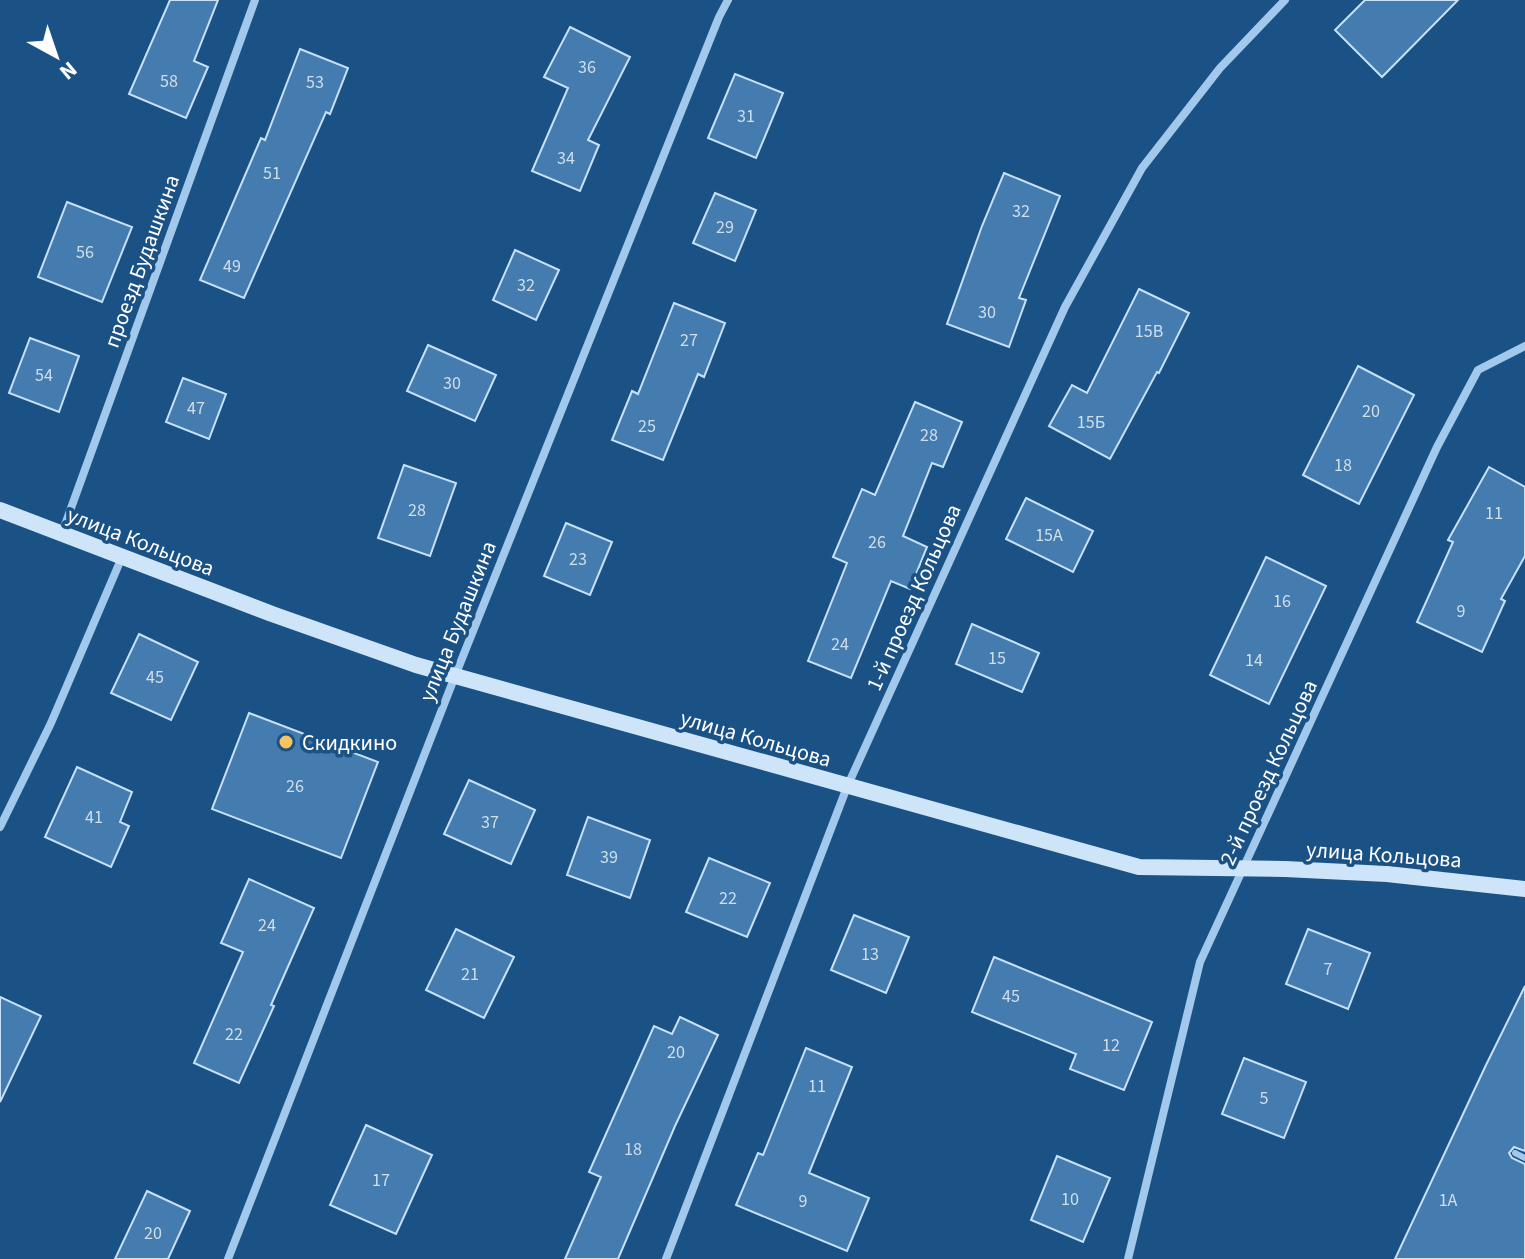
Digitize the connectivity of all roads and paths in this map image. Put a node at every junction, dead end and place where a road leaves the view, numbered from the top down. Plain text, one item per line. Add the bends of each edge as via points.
1 (255, 0) edge
2 (728, 0) edge
3 (1285, 0) edge
4 (1525, 346) edge
5 (0, 510) edge
6 (62, 534) junction
7 (122, 557) junction
8 (455, 676) junction
9 (847, 787) junction
10 (0, 827) edge
11 (1243, 870) junction
12 (1525, 889) edge
13 (1515, 1153) dead end
14 (1525, 1158) edge
15 (228, 1259) edge
16 (666, 1259) edge
17 (1128, 1259) edge

1 - 6 street, проезд Будашкина
2 - 8 street, улица Будашкина
3 - 9 street, 1-й проезд Кольцова via 1220,68 1142,168 1065,307
4 - 11 street, 2-й проезд Кольцова via 1478,370 1471,383
5 - 6 street, улица Кольцова
6 - 7 street, улица Кольцова
7 - 8 street, улица Кольцова
7 - 10 street
8 - 9 street, улица Кольцова
8 - 15 street, улица Будашкина
9 - 11 street, улица Кольцова via 1139,867
9 - 16 street, 1-й проезд Кольцова
11 - 12 street, улица Кольцова via 1387,874
11 - 17 street, 2-й проезд Кольцова via 1200,962
13 - 14 lane

